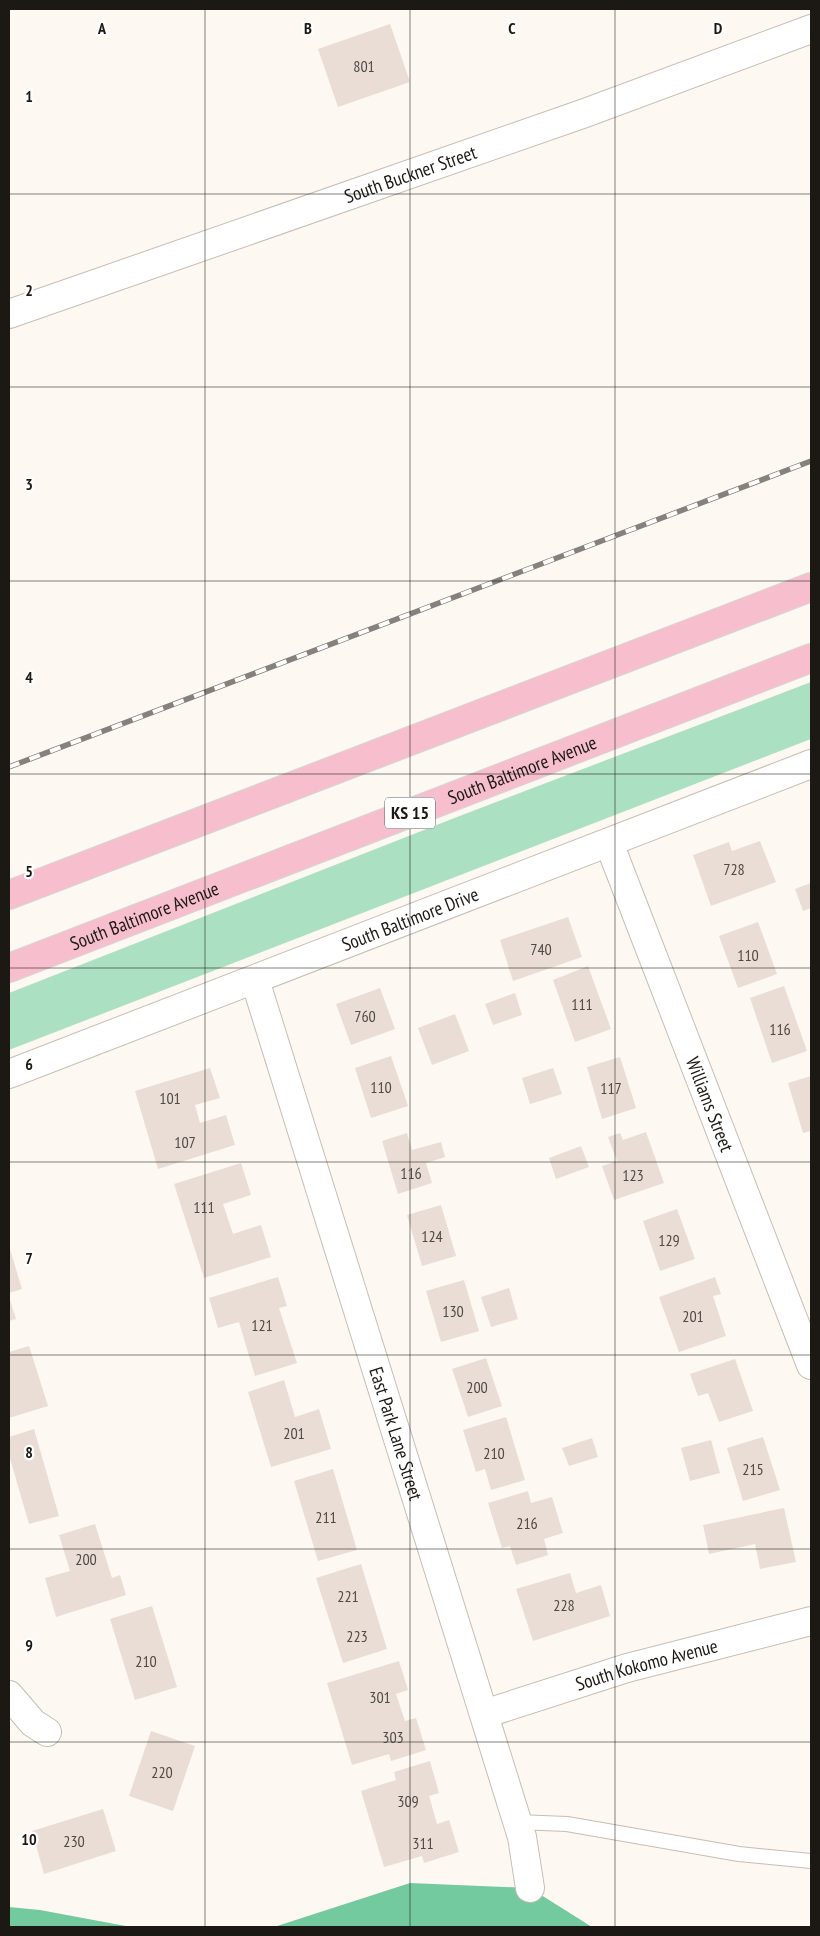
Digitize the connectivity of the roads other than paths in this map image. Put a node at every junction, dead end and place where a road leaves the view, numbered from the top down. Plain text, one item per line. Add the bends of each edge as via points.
1 (811, 29) edge
2 (9, 314) edge
3 (811, 587) edge
4 (811, 658) edge
5 (811, 764) edge
6 (609, 843) junction
7 (9, 895) edge
8 (9, 968) edge
9 (255, 980) junction
10 (9, 1074) edge
11 (811, 1365) edge
12 (811, 1621) edge
13 (9, 1695) edge
14 (484, 1714) junction
15 (47, 1732) dead end
16 (517, 1822) junction
17 (811, 1861) edge
18 (530, 1888) dead end

1 - 2 street, South Buckner Street via 585,113
3 - 7 main road
4 - 8 main road, South Baltimore Avenue / KS 15
5 - 6 street, South Baltimore Drive
6 - 9 street, South Baltimore Drive
6 - 11 street, Williams Street
9 - 10 street, South Baltimore Drive
9 - 14 street, East Park Lane Street
12 - 14 street, South Kokomo Avenue via 627,1668
13 - 15 street via 33,1723
14 - 16 street, East Park Lane Street
16 - 17 lane via 567,1824 739,1854
16 - 18 street, East Park Lane Street via 528,1862

